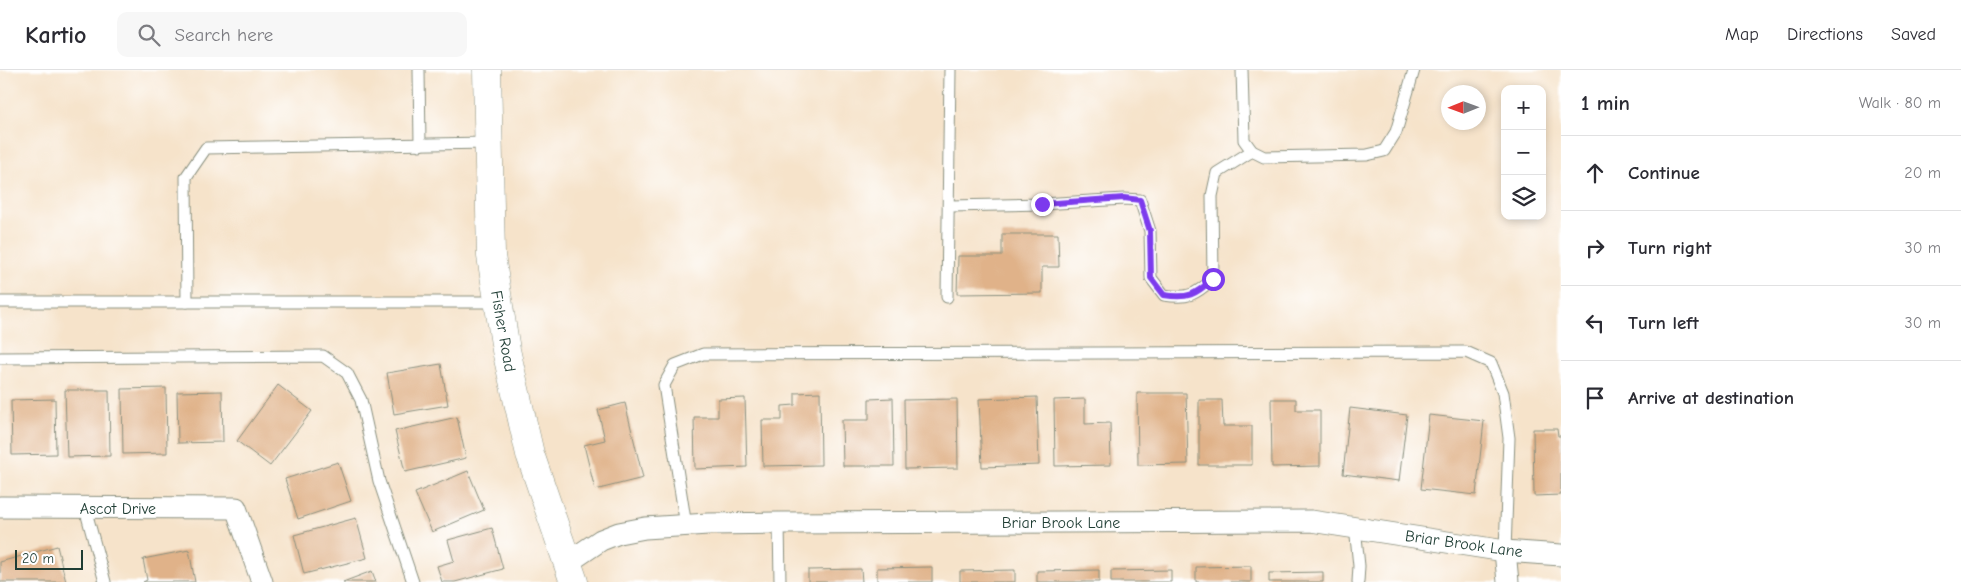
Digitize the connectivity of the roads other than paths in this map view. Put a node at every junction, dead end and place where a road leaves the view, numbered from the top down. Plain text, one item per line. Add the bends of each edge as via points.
1 (419, 70) edge
2 (487, 70) edge
3 (950, 70) edge
4 (1242, 70) edge
5 (1414, 70) edge
6 (487, 143) junction
7 (420, 144) junction
8 (1252, 151) junction
9 (950, 206) junction
10 (947, 297) dead end
11 (0, 302) edge
12 (187, 302) junction
13 (498, 302) junction
14 (0, 358) edge
15 (0, 507) edge
16 (85, 508) junction
17 (779, 523) junction
18 (686, 526) junction
19 (1355, 527) junction
20 (1505, 551) junction
21 (1561, 554) edge
22 (570, 572) edge
23 (105, 582) edge
24 (262, 582) edge
25 (413, 582) edge
26 (780, 582) edge
27 (1358, 582) edge
28 (1508, 582) edge

1 - 7 lane
2 - 6 street, Fisher Road
3 - 9 lane
4 - 8 lane via 1244,140
5 - 8 lane via 1396,132 1384,150 1367,155 1264,157
6 - 7 lane
6 - 13 street, Fisher Road via 491,256
7 - 12 lane via 206,148 186,177
8 - 9 lane via 1217,172 1212,196 1213,279 1199,292 1180,298 1164,295 1151,278 1150,231 1140,200 1124,198
9 - 10 lane
11 - 12 lane
12 - 13 lane
13 - 22 street, Fisher Road via 530,454
14 - 25 lane via 323,356 348,373 360,400 379,480
15 - 16 street, Ascot Drive
16 - 23 lane
16 - 24 street, Ascot Drive via 236,508
17 - 18 street, Briar Brook Lane
17 - 19 street, Briar Brook Lane via 1311,520
17 - 26 lane
18 - 20 lane via 664,385 675,365 703,354 1466,352 1491,363 1502,393 1508,438
18 - 22 street, Briar Brook Lane via 646,528 601,540
19 - 20 street, Briar Brook Lane
19 - 27 lane
20 - 21 street, Briar Brook Lane
20 - 28 street

